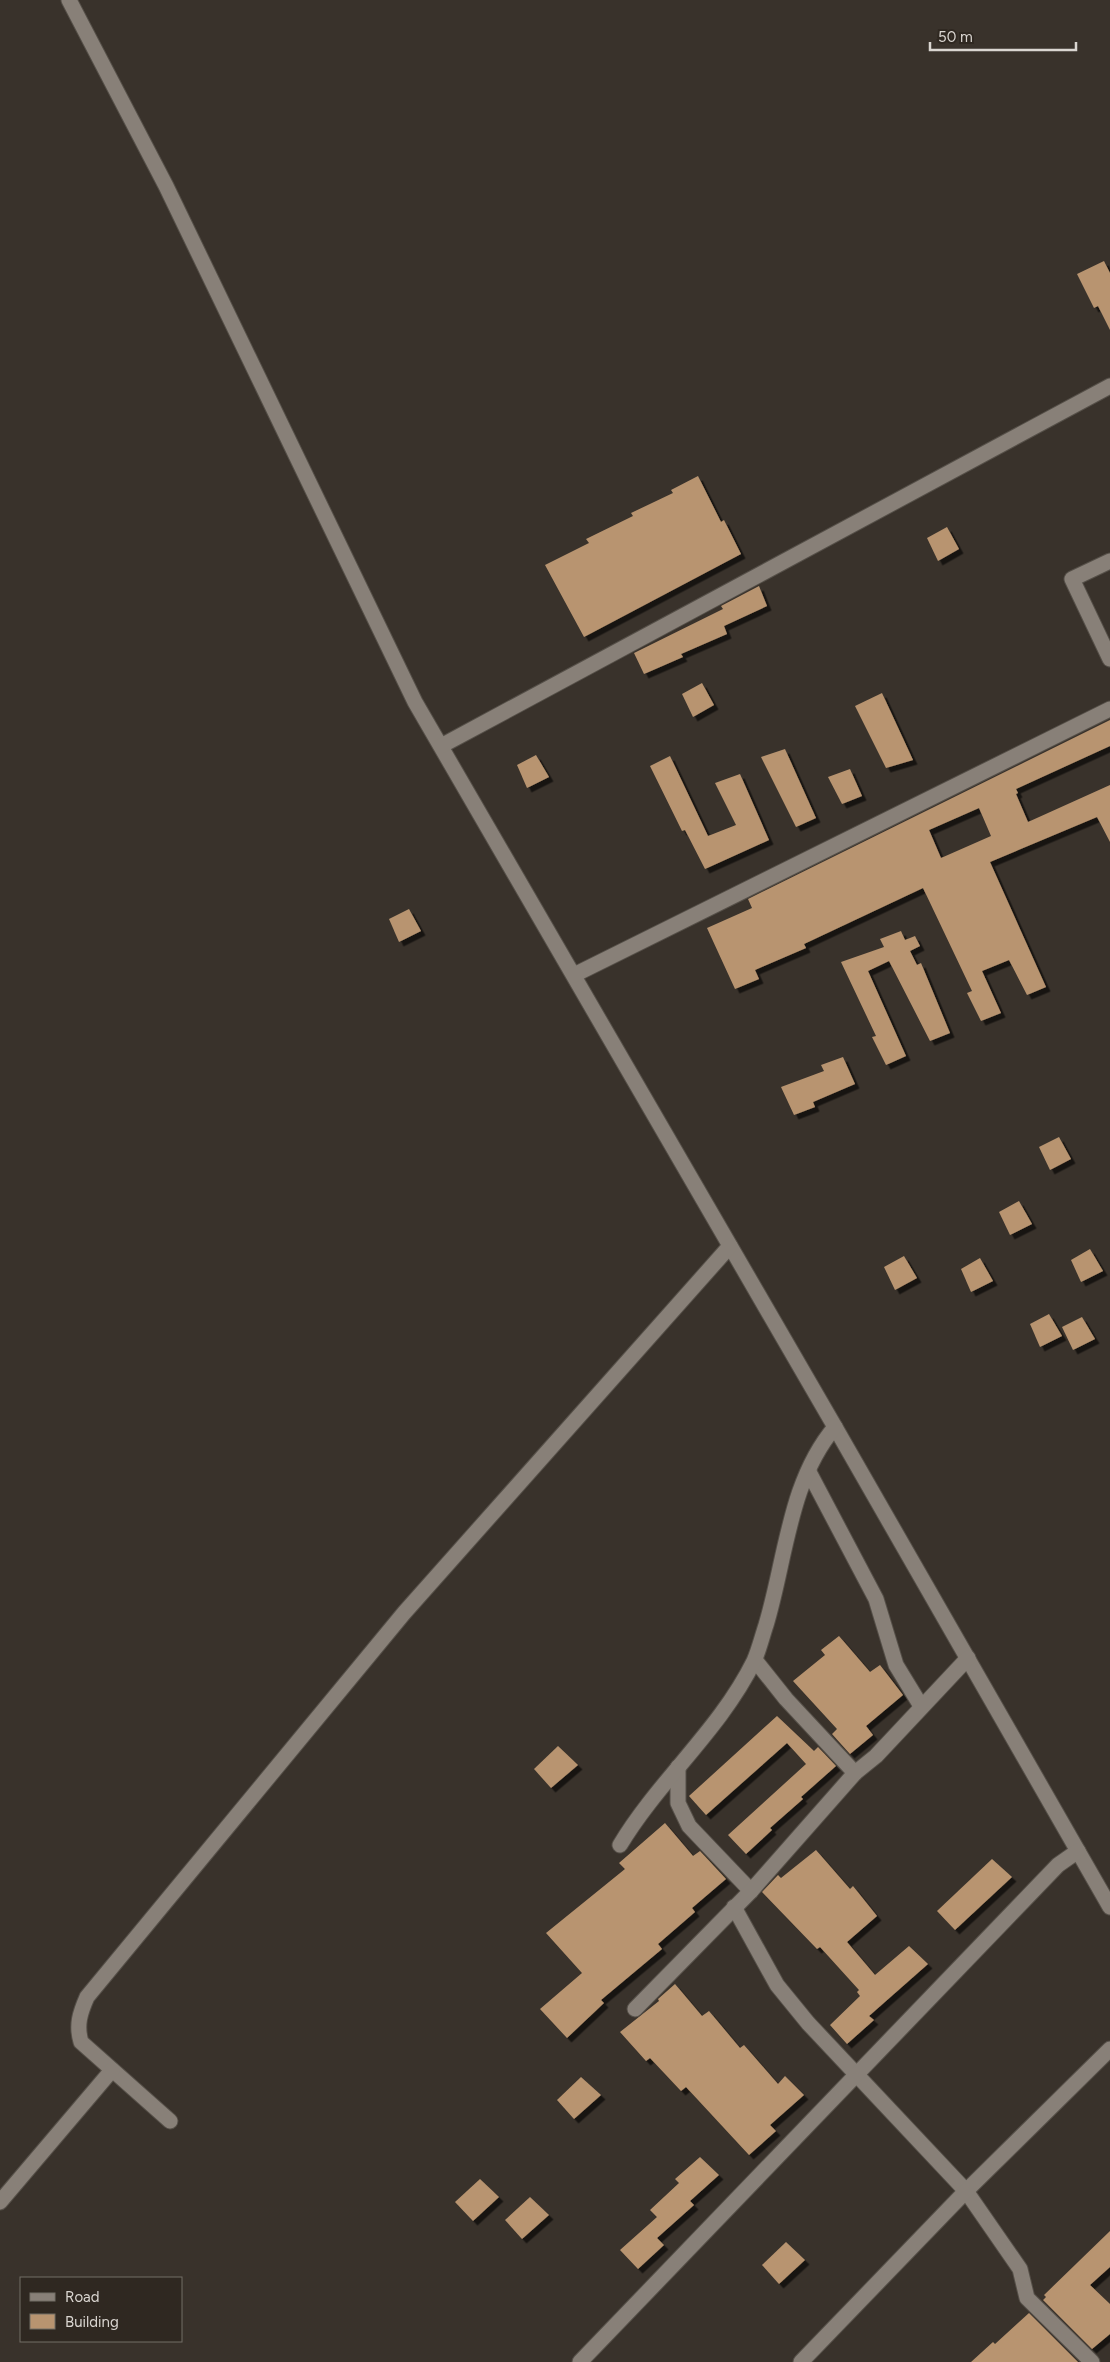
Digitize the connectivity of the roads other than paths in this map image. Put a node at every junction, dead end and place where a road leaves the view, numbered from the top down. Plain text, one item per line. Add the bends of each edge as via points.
1 (69, 0) edge
2 (1110, 386) edge
3 (1110, 561) edge
4 (1110, 659) edge
5 (1110, 709) edge
6 (441, 746) junction
7 (574, 975) junction
8 (730, 1246) junction
9 (835, 1426) junction
10 (809, 1472) junction
11 (968, 1658) junction
12 (755, 1660) junction
13 (921, 1706) junction
14 (678, 1767) junction
15 (855, 1773) junction
16 (620, 1845) dead end
17 (1078, 1852) junction
18 (750, 1890) junction
19 (1110, 1906) edge
20 (734, 1907) junction
21 (635, 2009) dead end
22 (1110, 2049) edge
23 (112, 2070) junction
24 (858, 2074) junction
25 (170, 2121) dead end
26 (966, 2191) junction
27 (0, 2202) edge
28 (580, 2362) edge
29 (801, 2362) edge
30 (1092, 2362) edge

1 - 6 street via 166,186 411,693
2 - 6 street
3 - 4 street via 1072,579
5 - 7 street
6 - 7 street
7 - 8 street
8 - 9 street
8 - 23 street via 404,1613 87,1997 77,2030 81,2042
9 - 10 street via 822,1443
9 - 11 street
10 - 12 street via 790,1520 776,1587
10 - 13 street via 876,1599 896,1665
11 - 13 street
11 - 17 street
12 - 14 street via 734,1696
12 - 15 street
13 - 15 street via 876,1756
14 - 16 street
14 - 18 street via 678,1803 689,1826
15 - 18 street
17 - 19 street
17 - 24 street via 1058,1865
18 - 20 street
20 - 21 street
20 - 24 street via 777,1985 808,2023
22 - 26 street
23 - 25 street
23 - 27 street
24 - 26 street
24 - 28 street
26 - 29 street
26 - 30 street via 1020,2269 1027,2298

